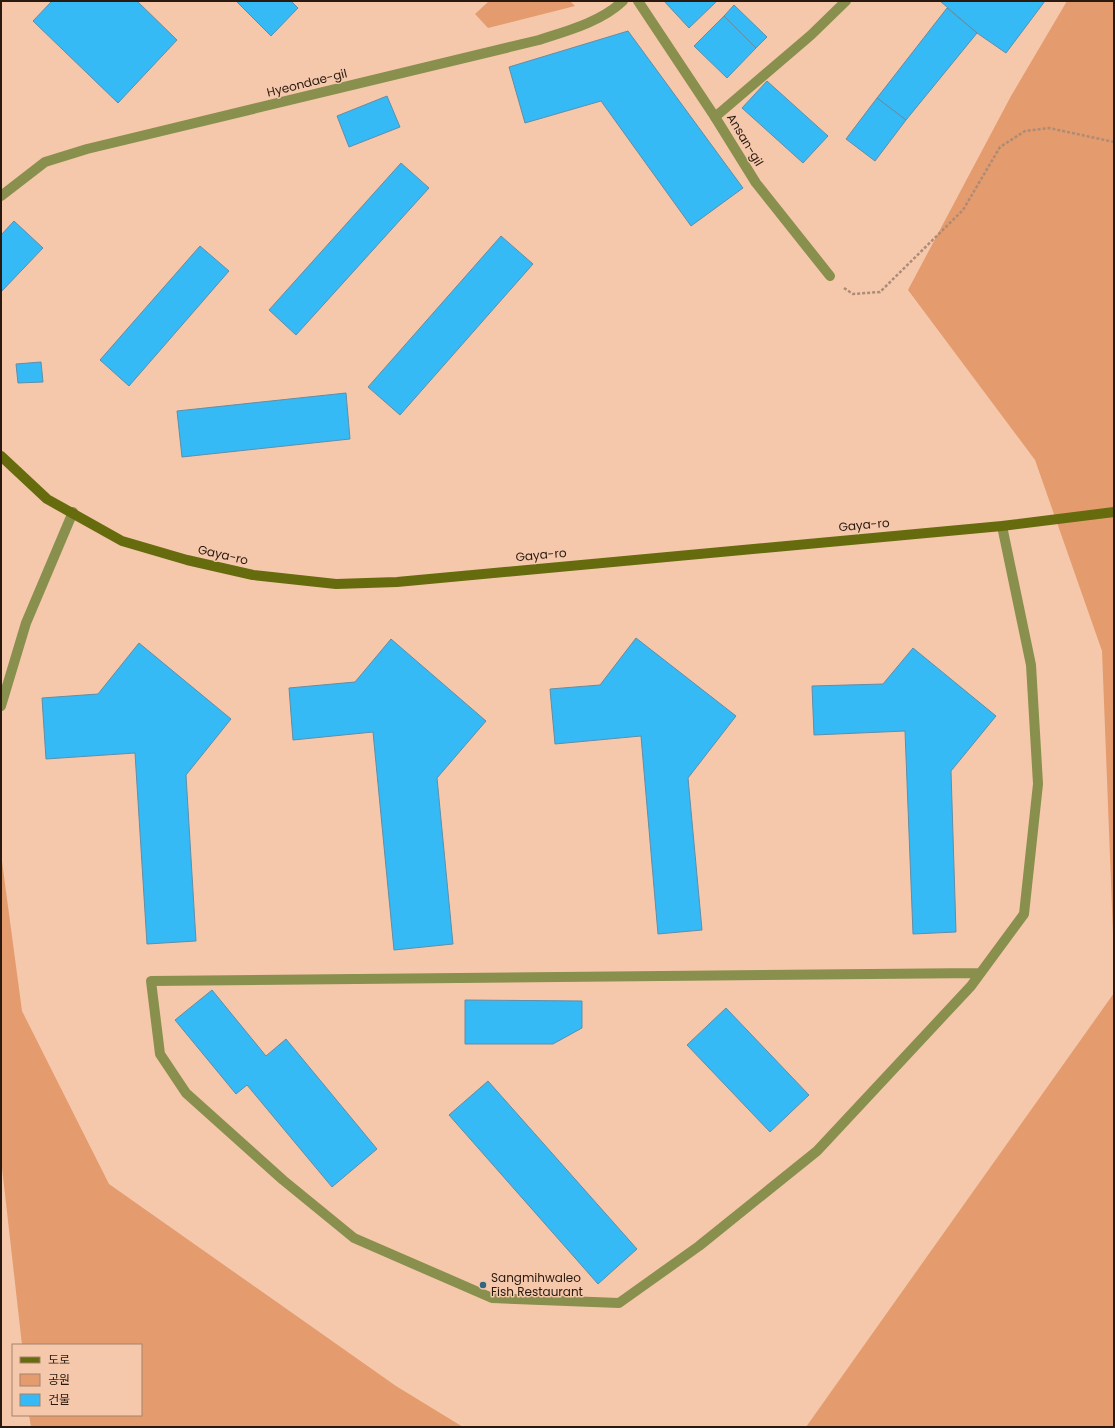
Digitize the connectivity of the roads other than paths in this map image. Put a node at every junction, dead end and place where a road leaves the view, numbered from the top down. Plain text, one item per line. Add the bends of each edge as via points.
1 (623, 1) edge
2 (638, 1) edge
3 (846, 1) edge
4 (715, 117) junction
5 (1, 196) edge
6 (830, 276) road end
7 (1, 456) edge
8 (73, 512) junction
9 (1114, 512) edge
10 (1002, 526) junction
11 (1, 706) edge
12 (980, 973) junction

1 - 5 street, Hyeondae-gil via 615,8 579,26 539,40 87,149 45,162
2 - 4 street
3 - 4 street, Ansan-gil via 812,35
4 - 6 street, Ansan-gil via 756,183
7 - 8 street, Gaya-ro via 47,499
8 - 10 street, Gaya-ro via 122,541 187,560 253,575 336,584 397,582
8 - 11 street via 26,623
9 - 10 street, Gaya-ro
10 - 12 street via 1032,665 1038,784 1024,914
12 - 12 street via 971,986 817,1151 699,1246 619,1303 492,1298 354,1238 283,1180 186,1094 160,1054 151,981

